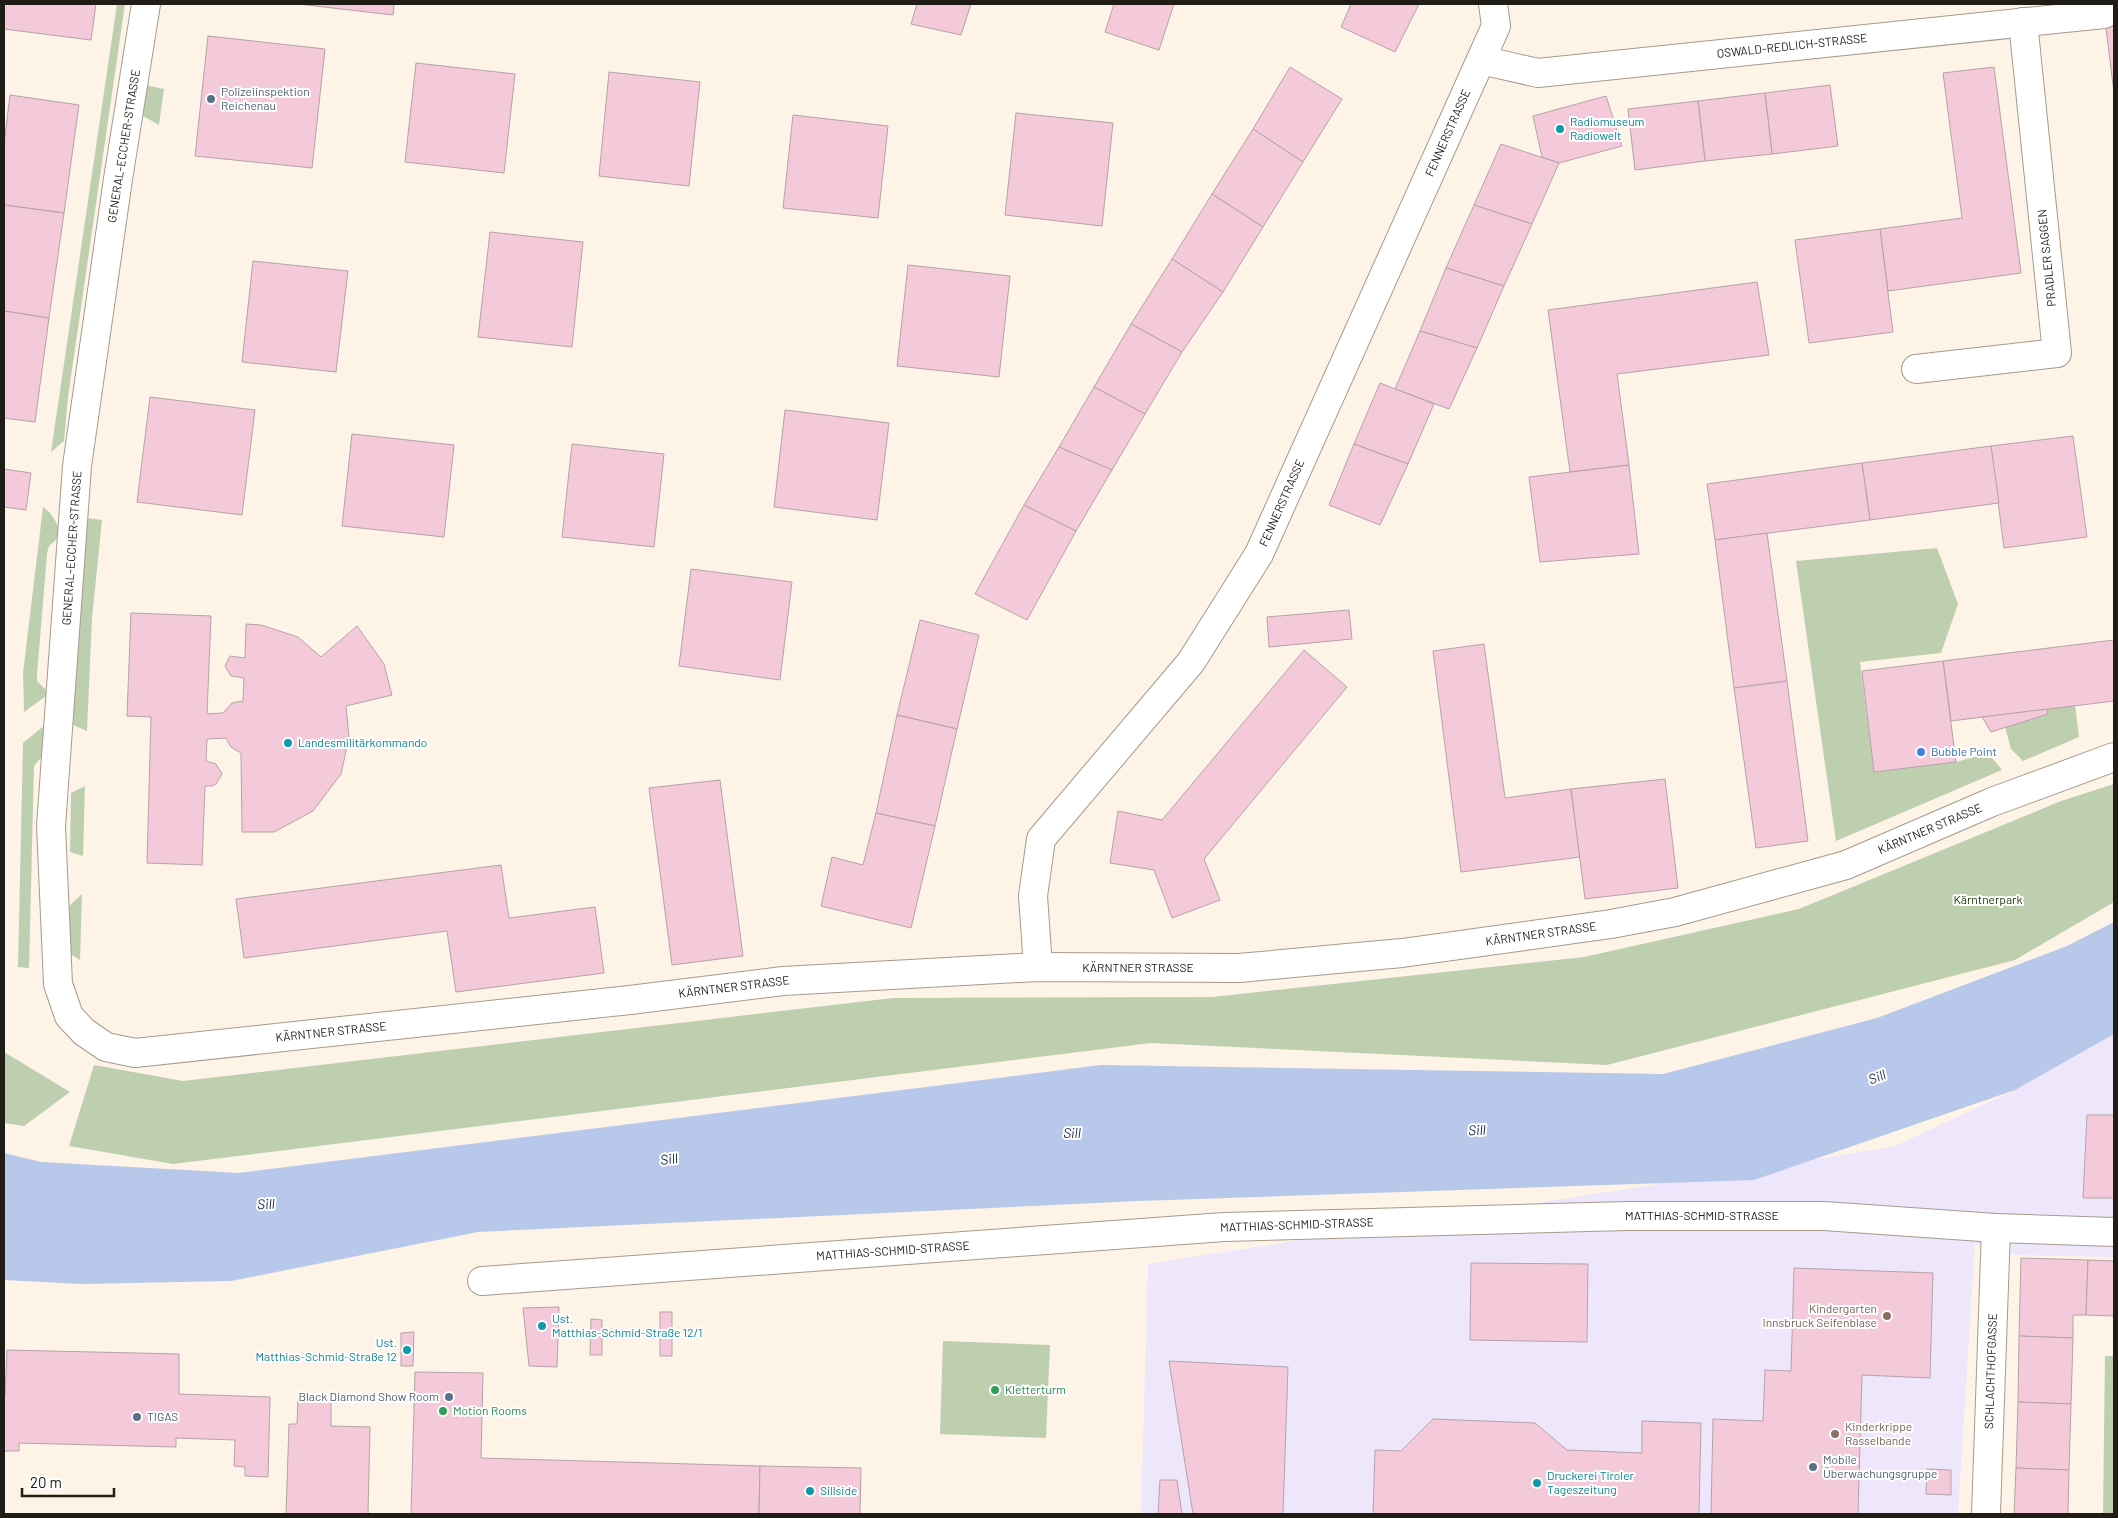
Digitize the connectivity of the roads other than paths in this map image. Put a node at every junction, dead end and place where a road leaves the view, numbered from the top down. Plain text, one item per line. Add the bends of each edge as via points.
1 (146, 4) edge
2 (1493, 4) edge
3 (2104, 14) dead end
4 (2023, 22) junction
5 (1481, 60) junction
6 (1916, 369) dead end
7 (2114, 757) edge
8 (1038, 967) junction
9 (135, 1053) joint
10 (1996, 1228) junction
11 (2114, 1232) edge
12 (482, 1281) dead end
13 (1986, 1514) edge

1 - 9 street, GENERAL-ECCHER-STRASSE via 77,466 51,826 58,984 69,1016 84,1032 106,1046
2 - 5 street, FENNERSTRASSE via 1496,26
3 - 4 street, OSWALD-REDLICH-STRASSE
4 - 5 street, OSWALD-REDLICH-STRASSE via 1538,72
4 - 6 street, PRADLER SAGGEN via 2057,353
5 - 8 street, FENNERSTRASSE via 1259,554 1191,662 1041,838 1033,896
7 - 8 street, KÄRNTNER STRASSE via 1992,802 1846,865 1675,912 1402,954 1239,968
8 - 9 street, KÄRNTNER STRASSE via 778,981
10 - 11 street, MATTHIAS-SCHMID-STRASSE
10 - 12 street, MATTHIAS-SCHMID-STRASSE via 1824,1216 1627,1216 1224,1226
10 - 13 street, SCHLACHTHOFGASSE

